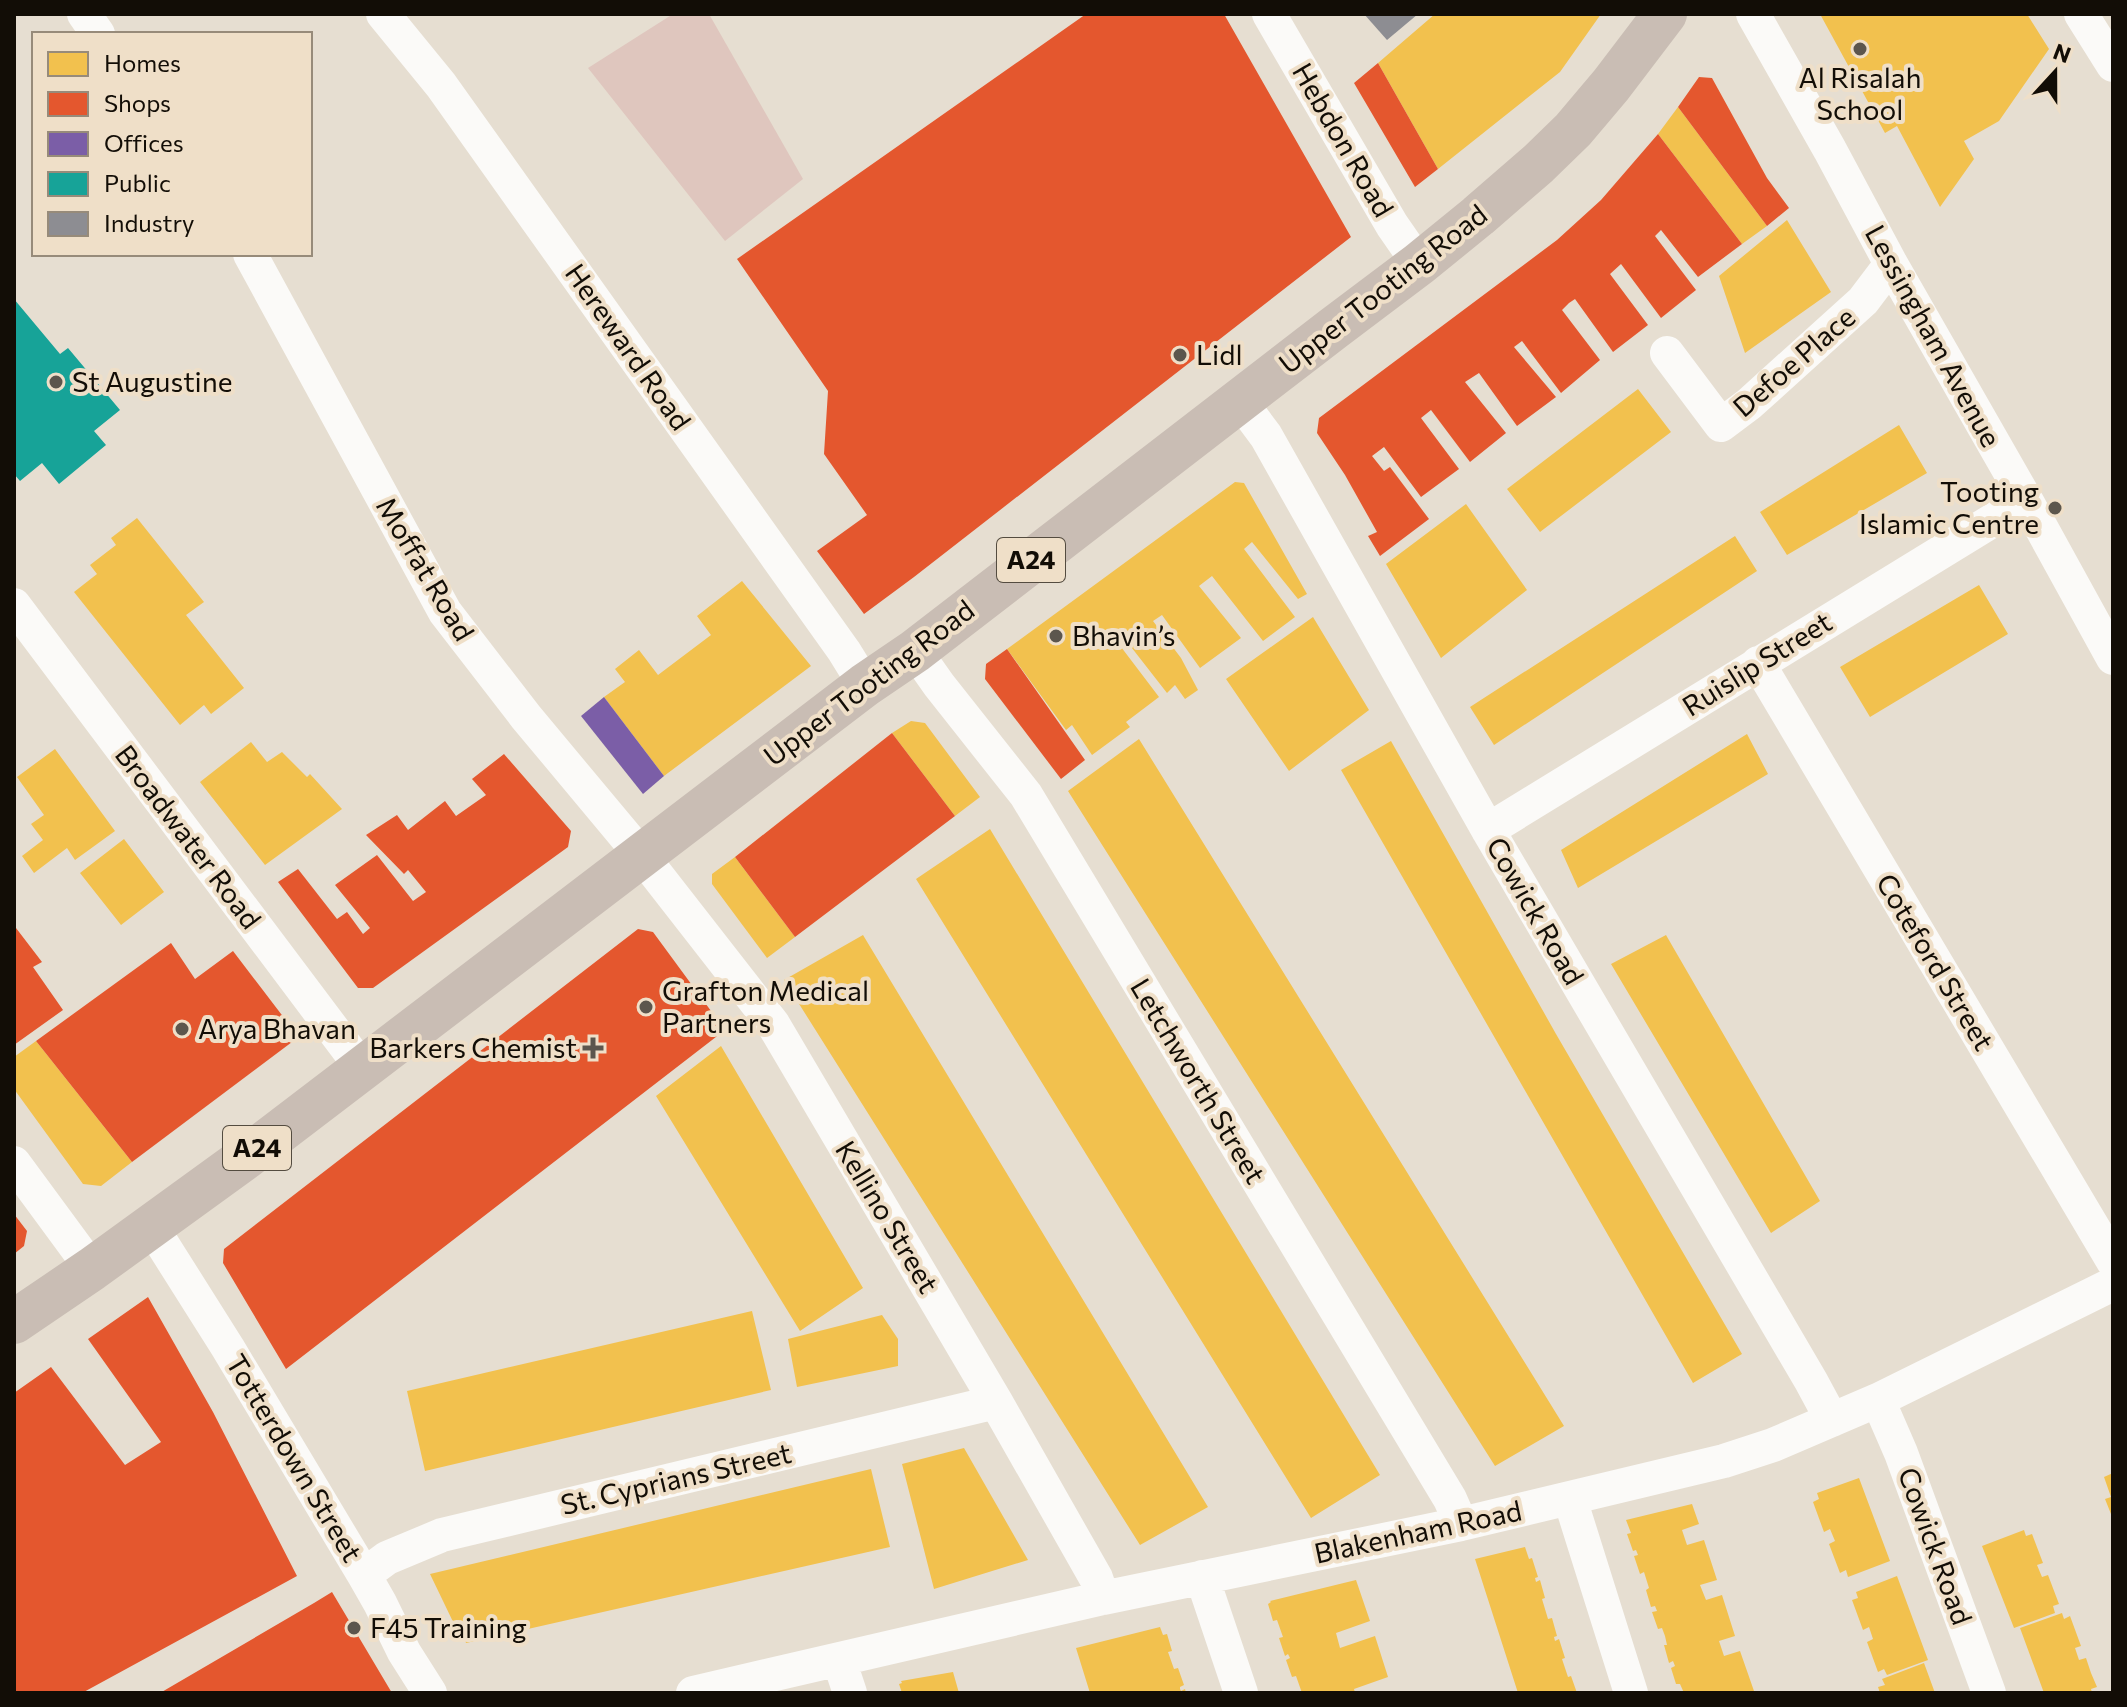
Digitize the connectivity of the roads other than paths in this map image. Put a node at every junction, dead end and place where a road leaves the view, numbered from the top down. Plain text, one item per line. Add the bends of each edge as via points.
1 (84, 14) edge
2 (383, 14) edge
3 (1269, 14) edge
4 (1665, 14) edge
5 (1753, 14) edge
6 (2081, 14) edge
7 (97, 32) edge
8 (2113, 65) edge
9 (251, 256) edge
10 (1419, 264) junction
11 (1891, 264) junction
12 (1667, 353) dead end
13 (1240, 401) junction
14 (2026, 500) junction
15 (14, 605) edge
16 (915, 651) junction
17 (2113, 658) edge
18 (1758, 663) junction
19 (865, 685) junction
20 (1488, 830) junction
21 (642, 856) junction
22 (362, 1068) junction
23 (14, 1163) edge
24 (151, 1226) junction
25 (2113, 1261) edge
26 (92, 1269) junction
27 (2113, 1284) edge
28 (14, 1322) edge
29 (1878, 1400) junction
30 (996, 1402) junction
31 (1832, 1420) junction
32 (1570, 1499) junction
33 (1461, 1524) junction
34 (364, 1575) junction
35 (1202, 1577) junction
36 (1103, 1598) junction
37 (839, 1660) junction
38 (430, 1693) edge
39 (693, 1693) edge
40 (850, 1693) edge
41 (1241, 1693) edge
42 (1631, 1693) edge
43 (1989, 1693) edge

1 - 7 street
2 - 19 street, Hereward Road via 441,85
3 - 10 street, Hebdon Road
4 - 10 highway, Upper Tooting Road / A24 via 1573,130
5 - 11 street, Lessingham Avenue
6 - 8 street
9 - 21 street, Moffat Road via 445,612
10 - 13 highway, Upper Tooting Road / A24
11 - 12 street, Defoe Place via 1863,301 1721,425
11 - 14 street, Lessingham Avenue
13 - 16 highway, Upper Tooting Road / A24
13 - 20 street, Cowick Road via 1310,512
14 - 17 street, Lessingham Avenue
14 - 18 street, Ruislip Street
15 - 22 street, Broadwater Road
16 - 19 highway, Upper Tooting Road / A24
16 - 33 street, Letchworth Street via 1026,795
18 - 20 street, Ruislip Street
18 - 25 street, Coteford Street
19 - 21 highway, Upper Tooting Road / A24
20 - 31 street, Cowick Road
21 - 22 highway, Upper Tooting Road / A24
21 - 30 street, Kellino Street via 773,1024
22 - 24 highway, Upper Tooting Road / A24
23 - 26 street
24 - 26 highway, A24
24 - 34 street, Totterdown Street
26 - 28 highway, A24
27 - 29 street, Blakenham Road
29 - 31 street, Blakenham Road
29 - 43 street, Cowick Road
30 - 34 street, St. Cyprians Street via 442,1535 387,1558
30 - 36 street, Kellino Street
31 - 32 street, Blakenham Road via 1724,1461
32 - 33 street, Blakenham Road
32 - 42 street
33 - 35 street, Blakenham Road
34 - 38 street, Totterdown Street
35 - 36 street, Blakenham Road
35 - 41 street
36 - 37 street, Blakenham Road
37 - 39 street, Blakenham Road
37 - 40 street

